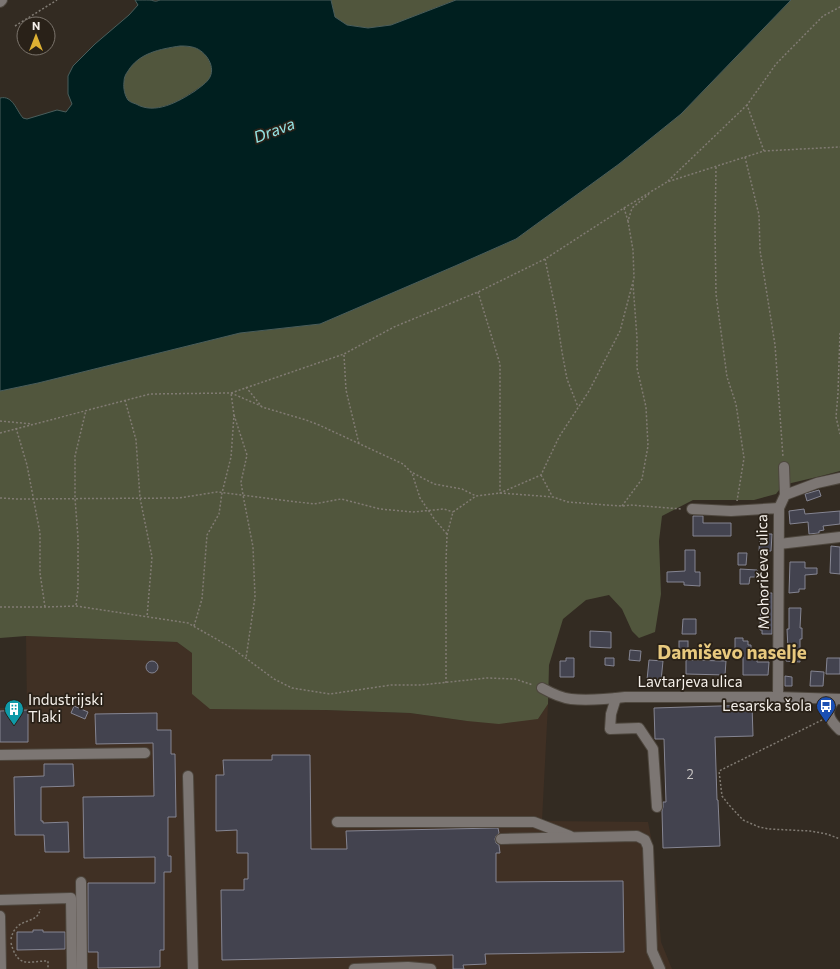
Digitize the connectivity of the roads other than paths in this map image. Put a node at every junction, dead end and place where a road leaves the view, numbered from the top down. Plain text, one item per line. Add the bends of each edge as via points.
1 (784, 467) road end
2 (840, 478) edge
3 (785, 495) junction
4 (780, 508) junction
5 (692, 509) road end
6 (840, 537) edge
7 (779, 544) junction
8 (542, 688) road end
9 (778, 697) junction
10 (616, 698) junction
11 (838, 699) edge
12 (840, 730) edge
13 (145, 753) dead end
14 (0, 755) edge
15 (188, 776) dead end
16 (657, 807) dead end
17 (337, 822) dead end
18 (575, 838) junction
19 (501, 839) dead end
20 (81, 882) dead end
21 (0, 900) edge
22 (0, 916) edge
23 (1, 969) edge
24 (72, 969) edge
25 (82, 969) edge
26 (192, 969) edge
27 (354, 969) edge
28 (432, 969) edge
29 (660, 969) edge

1 - 3 street
2 - 3 street via 816,483
3 - 4 street
4 - 5 street, Mohoričeva ulica
4 - 7 street, Mohoričeva ulica
6 - 7 street
7 - 9 street, Mohoričeva ulica
8 - 10 street, Lavtarjeva ulica via 571,700
9 - 10 street, Lavtarjeva ulica
9 - 11 street, Lavtarjeva ulica
10 - 16 street via 610,714 610,729 639,728 653,749
11 - 12 street via 831,704 829,716
13 - 14 street
15 - 26 street
17 - 18 street via 534,822
18 - 19 street
18 - 29 street via 637,836 645,840 648,847 652,951
20 - 25 street
21 - 24 street via 71,898
22 - 23 street
27 - 28 street

